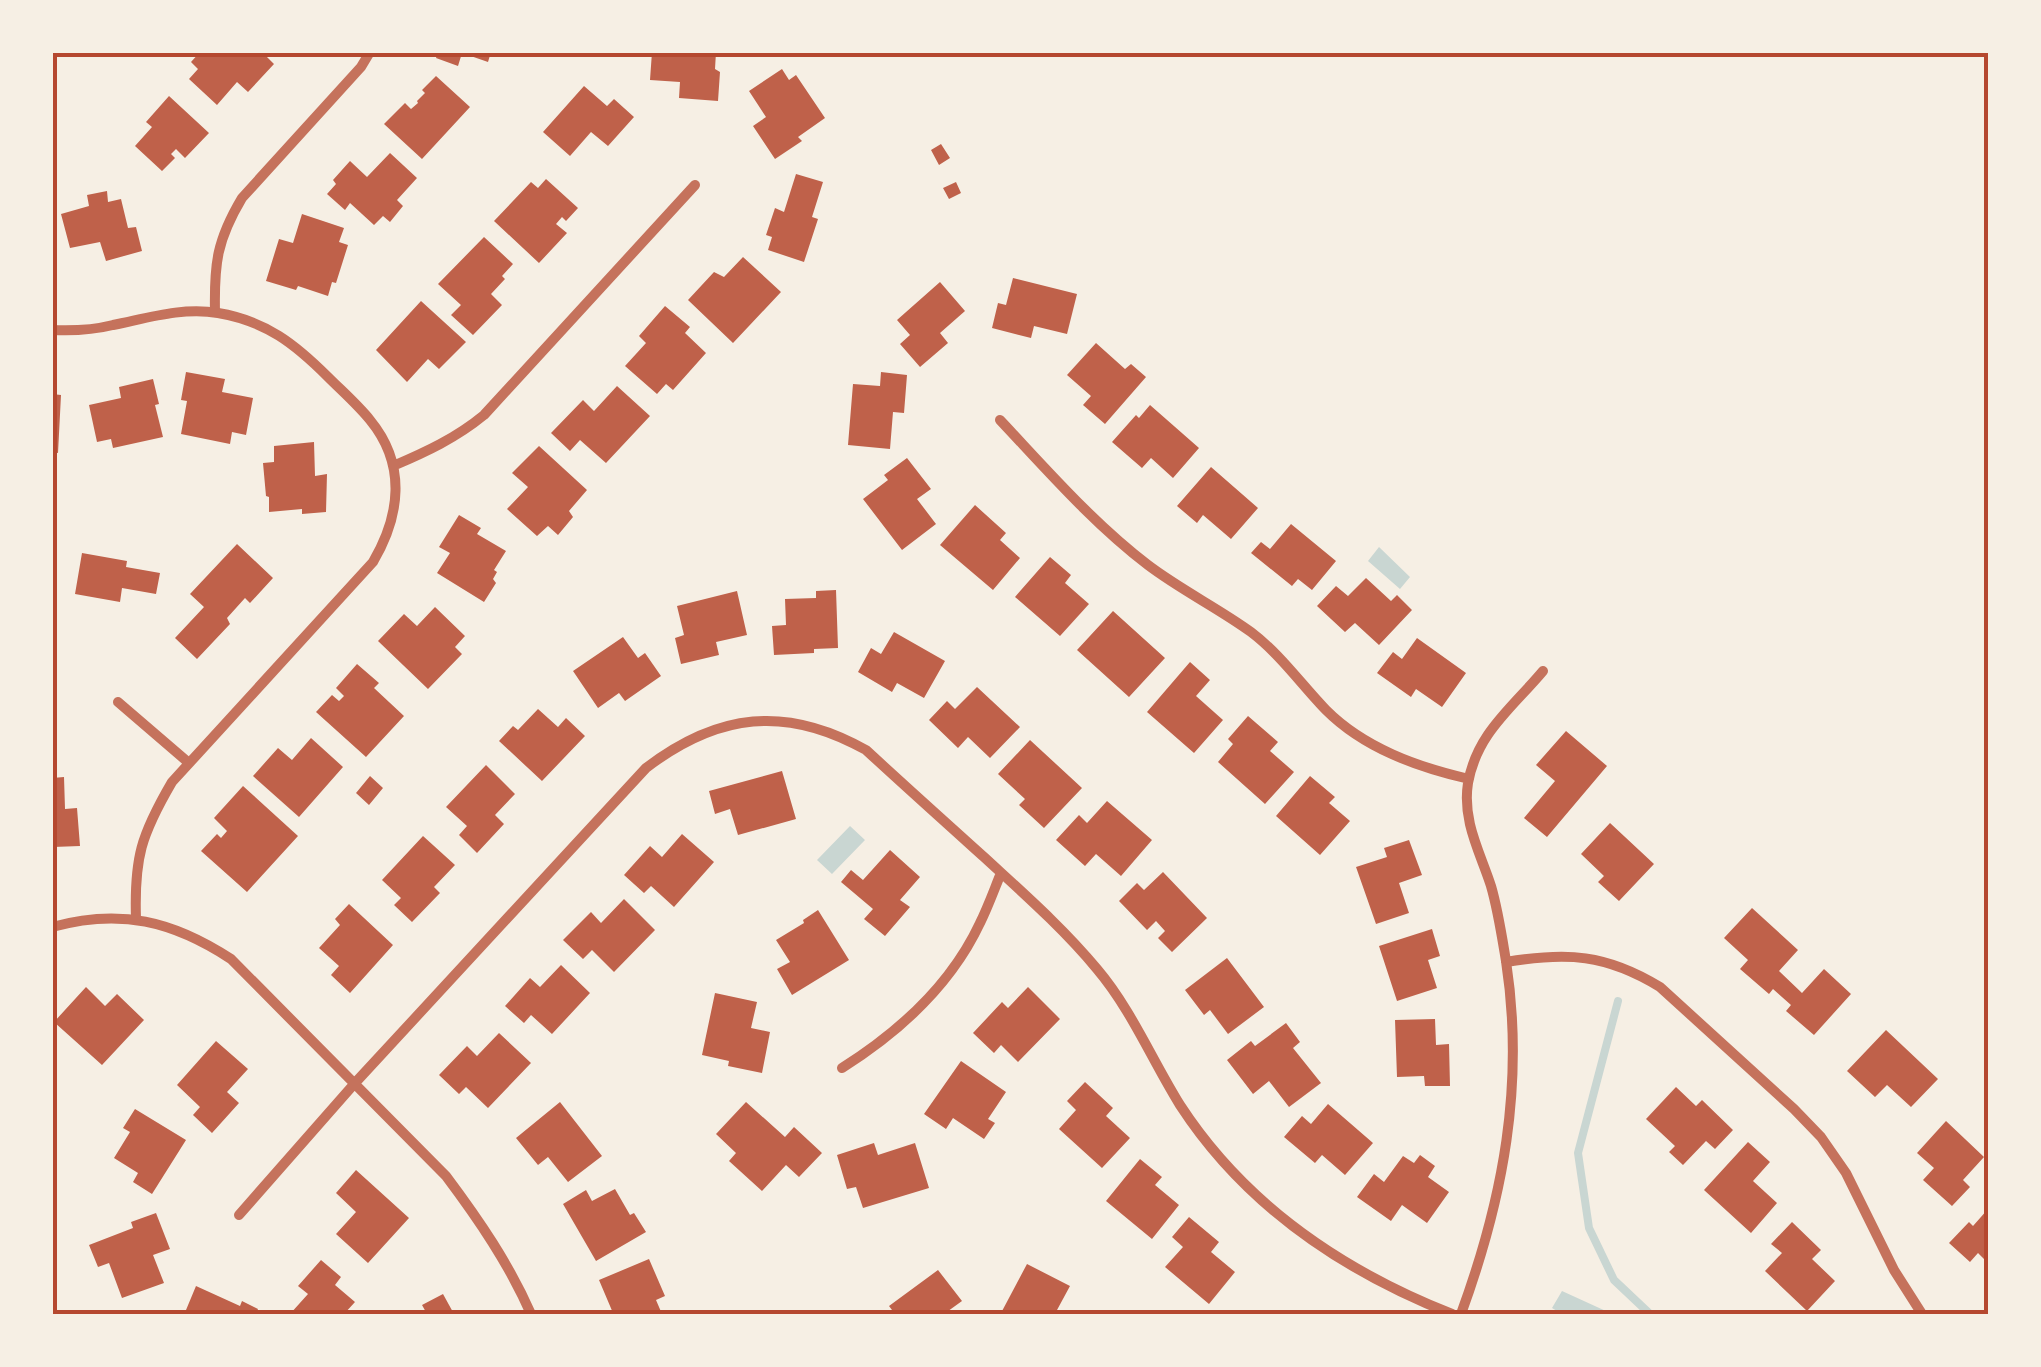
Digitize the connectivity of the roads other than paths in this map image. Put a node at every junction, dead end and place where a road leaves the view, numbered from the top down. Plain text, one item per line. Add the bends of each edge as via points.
1 (370, 52) edge
2 (695, 185) dead end
3 (215, 312) junction
4 (52, 330) edge
5 (1000, 420) dead end
6 (393, 466) junction
7 (1543, 671) dead end
8 (118, 702) dead end
9 (189, 763) junction
10 (1469, 780) junction
11 (1002, 873) junction
12 (136, 920) junction
13 (52, 927) edge
14 (1506, 962) junction
15 (842, 1068) dead end
16 (355, 1082) junction
17 (238, 1215) dead end
18 (531, 1314) edge
19 (1452, 1314) edge
20 (1461, 1314) edge
21 (1922, 1314) edge

1 - 3 street via 228,221 214,275
2 - 6 street via 484,415
3 - 4 street
3 - 6 street via 270,329 298,347 373,423
5 - 10 street via 1111,534 1250,632 1330,714 1394,756
6 - 9 street via 395,512 373,562
7 - 10 street via 1488,733
8 - 9 street
9 - 12 street via 150,820 139,851
10 - 14 street via 1472,836 1492,888
11 - 15 street via 979,926 933,994
11 - 16 street via 842,736 766,720 702,733 646,768
11 - 19 street via 1102,974 1183,1109 1259,1197 1346,1264
12 - 13 street
12 - 16 street via 172,928 230,959
14 - 20 street via 1513,1071 1509,1126 1483,1255
14 - 21 street via 1584,957 1660,987 1821,1138
16 - 17 street
16 - 18 street via 470,1207

